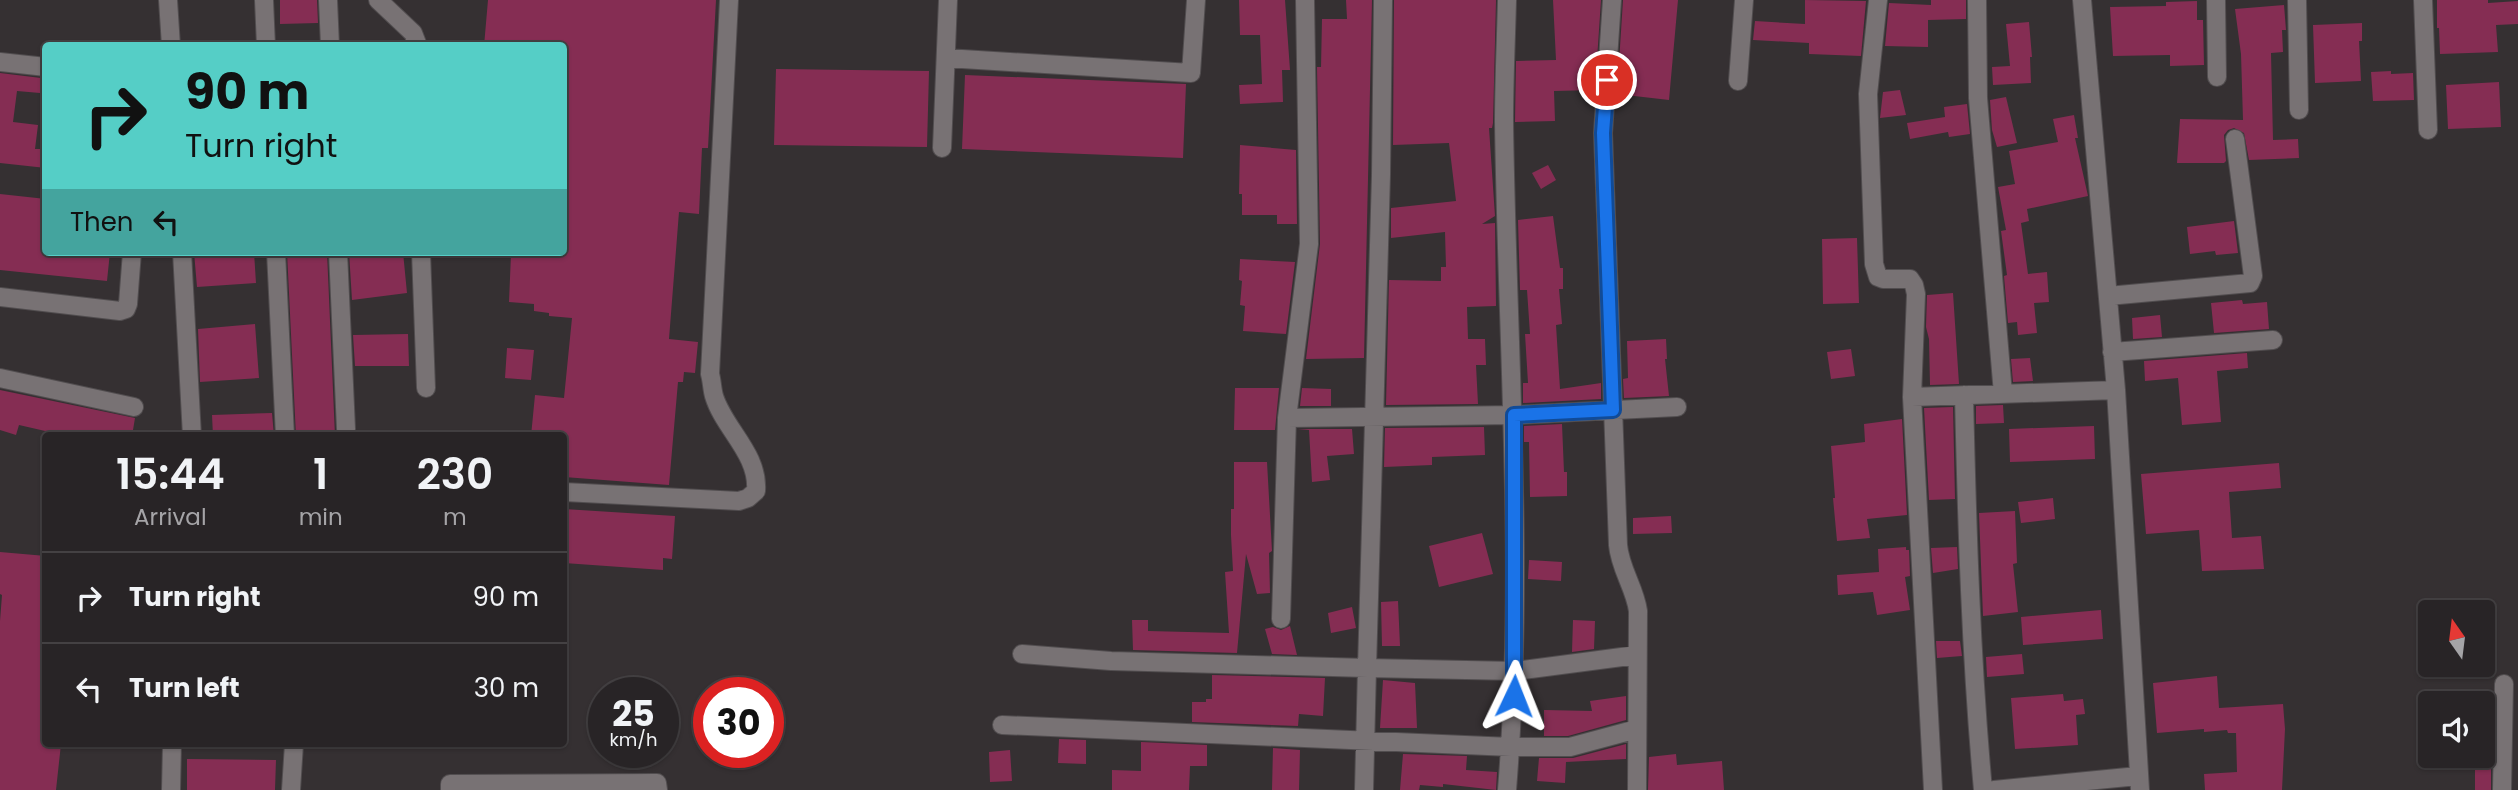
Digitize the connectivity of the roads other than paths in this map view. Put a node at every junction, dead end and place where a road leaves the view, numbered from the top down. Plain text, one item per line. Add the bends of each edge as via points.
1 (168, 0) edge
2 (264, 0) edge
3 (328, 0) edge
4 (377, 0) edge
5 (729, 0) edge
6 (948, 0) edge
7 (1196, 0) edge
8 (1305, 0) edge
9 (1383, 0) edge
10 (1507, 0) edge
11 (1612, 0) edge
12 (1744, 0) edge
13 (1878, 0) edge
14 (1977, 0) edge
15 (2082, 0) edge
16 (2216, 0) edge
17 (2297, 0) edge
18 (2423, 0) edge
19 (171, 42) edge
20 (266, 42) edge
21 (330, 42) edge
22 (416, 42) edge
23 (946, 58) junction
24 (0, 62) edge
25 (42, 67) edge
26 (2217, 77) dead end
27 (1738, 81) dead end
28 (2299, 110) dead end
29 (2428, 130) dead end
30 (2235, 139) dead end
31 (942, 148) dead end
32 (132, 256) edge
33 (182, 256) edge
34 (276, 256) edge
35 (338, 256) edge
36 (421, 256) edge
37 (2108, 296) junction
38 (0, 297) edge
39 (2273, 340) dead end
40 (2112, 352) junction
41 (0, 378) edge
42 (426, 388) dead end
43 (2116, 390) junction
44 (2003, 394) junction
45 (1964, 396) junction
46 (1912, 397) junction
47 (134, 407) dead end
48 (1677, 407) dead end
49 (1613, 410) junction
50 (1514, 415) junction
51 (1287, 418) junction
52 (1374, 418) junction
53 (346, 429) dead end
54 (192, 432) edge
55 (285, 432) edge
56 (567, 492) edge
57 (1281, 620) dead end
58 (1022, 654) dead end
59 (1637, 655) junction
60 (1367, 668) junction
61 (1515, 671) junction
62 (2504, 684) dead end
63 (1002, 725) dead end
64 (1637, 729) junction
65 (1366, 741) junction
66 (172, 747) edge
67 (295, 747) edge
68 (1511, 747) junction
69 (2139, 783) edge
70 (171, 790) edge
71 (291, 790) edge
72 (450, 790) edge
73 (657, 790) edge
74 (1364, 790) edge
75 (1507, 790) edge
76 (1637, 790) edge
77 (1933, 790) edge
78 (1983, 790) edge
79 (1994, 790) edge
80 (2502, 790) edge

1 - 19 street
2 - 20 street
3 - 21 street
4 - 22 street via 413,33
5 - 56 street via 710,374 714,396 754,466 756,491 738,501
6 - 23 street
7 - 23 street via 1191,73
8 - 51 street via 1309,244
9 - 52 street
10 - 50 street via 1504,120
11 - 49 street via 1603,133
12 - 27 street
13 - 46 street via 1869,87 1875,272 1884,279 1910,279 1914,285
14 - 44 street via 1977,92
15 - 37 street
16 - 26 street
17 - 28 street
18 - 29 street
23 - 31 street
24 - 25 street
30 - 37 street via 2253,276 2250,283
32 - 38 street via 128,304 120,311
33 - 54 street
34 - 55 street
35 - 53 street
36 - 42 street
37 - 40 street
39 - 40 street
40 - 43 street
41 - 47 street
43 - 44 street
43 - 69 street
44 - 45 street
45 - 46 street
45 - 78 street via 1973,681
46 - 77 street
48 - 49 street
49 - 50 street
49 - 59 street via 1619,556 1637,600
50 - 52 street
50 - 61 street
51 - 52 street
51 - 57 street
52 - 60 street
58 - 60 street
59 - 61 street
59 - 64 street
60 - 61 street
60 - 65 street
61 - 68 street
62 - 80 street
63 - 65 street
64 - 68 street via 1570,747
64 - 76 street
65 - 68 street
65 - 74 street
66 - 70 street
67 - 71 street
68 - 75 street
69 - 79 street
72 - 73 street via 450,784 657,783

